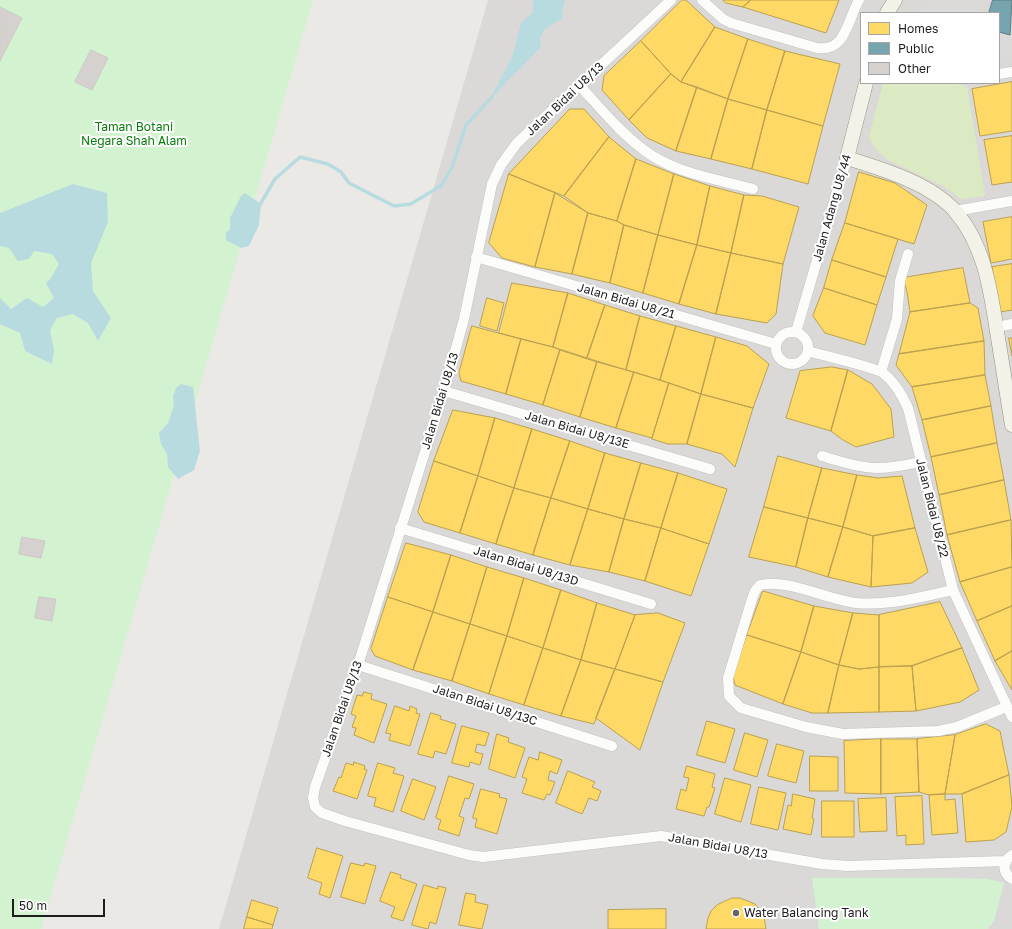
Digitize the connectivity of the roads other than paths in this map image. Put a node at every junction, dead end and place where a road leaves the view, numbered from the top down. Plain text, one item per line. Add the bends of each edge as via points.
1 (671, 0) edge
2 (702, 0) edge
3 (859, 0) edge
4 (895, 0) edge
5 (888, 12) edge
6 (1012, 72) edge
7 (1000, 74) edge
8 (866, 84) edge
9 (580, 86) junction
10 (847, 158) junction
11 (753, 189) dead end
12 (1012, 201) edge
13 (955, 211) junction
14 (908, 254) dead end
15 (476, 257) junction
16 (1012, 324) edge
17 (997, 327) junction
18 (796, 332) junction
19 (776, 344) junction
20 (808, 351) junction
21 (882, 372) junction
22 (444, 391) junction
23 (1012, 425) edge
24 (822, 456) dead end
25 (920, 462) junction
26 (710, 469) dead end
27 (400, 528) junction
28 (953, 590) junction
29 (651, 604) dead end
30 (358, 665) junction
31 (1006, 707) junction
32 (1012, 717) edge
33 (612, 746) dead end
34 (1009, 858) edge
35 (1012, 879) edge

1 - 9 street, Jalan Bidai U8/13
2 - 3 street via 731,23 826,49 832,48 842,36
4 - 5 street
6 - 7 street
8 - 10 street, Jalan Adang U8/44
9 - 11 street via 624,133 652,156 679,168
9 - 15 street, Jalan Bidai U8/13 via 517,143 501,165 491,189
10 - 13 street via 917,184
10 - 18 street, Jalan Adang U8/44
12 - 13 street
13 - 17 street via 976,246 988,276
14 - 21 street via 900,281 897,319
15 - 19 street, Jalan Bidai U8/21
15 - 22 street, Jalan Bidai U8/13 via 464,319
16 - 17 street
17 - 23 street
18 - 19 street via 786,333
18 - 20 street via 807,342
19 - 20 street via 777,354 788,363 794,364 802,360
20 - 21 street
21 - 25 street, Jalan Bidai U8/22 via 897,388 908,408
22 - 26 street, Jalan Bidai U8/13E
22 - 27 street, Jalan Bidai U8/13
24 - 25 street via 867,468 883,469
25 - 28 street, Jalan Bidai U8/22
27 - 29 street, Jalan Bidai U8/13D
27 - 30 street, Jalan Bidai U8/13
28 - 31 street, Jalan Bidai U8/22
28 - 31 street via 888,603 870,604 853,603 776,583 760,585 752,599 728,678 729,696 740,708 806,727 843,734 938,731 957,727
30 - 33 street, Jalan Bidai U8/13C
30 - 34 street, Jalan Bidai U8/13 via 313,798 315,807 322,813 345,822 446,850 483,857 661,836 822,864 848,866
31 - 32 street, Jalan Bidai U8/22
34 - 35 street via 1005,871

